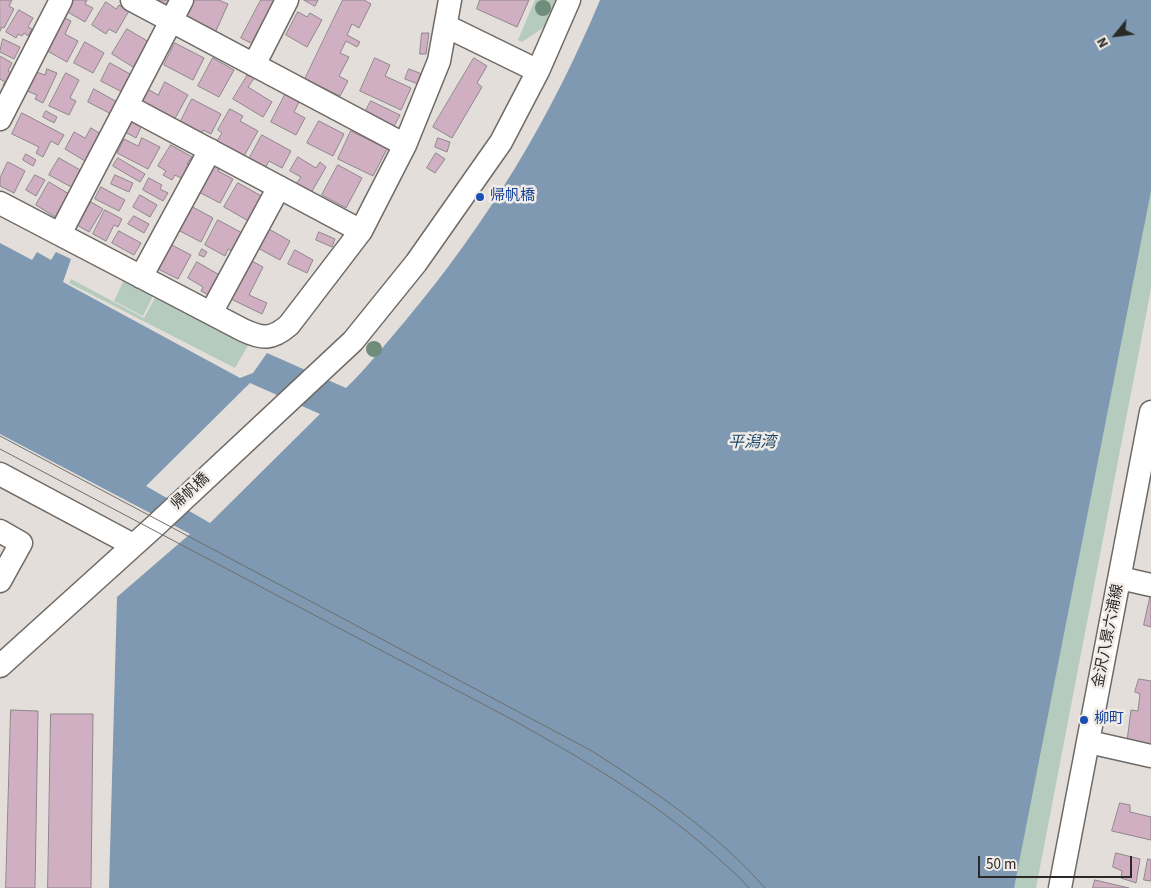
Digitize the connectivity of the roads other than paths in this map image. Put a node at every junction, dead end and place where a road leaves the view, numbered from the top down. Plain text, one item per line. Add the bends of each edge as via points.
1 (61, 0) edge
2 (132, 0) edge
3 (182, 0) edge
4 (287, 0) edge
5 (450, 0) edge
6 (569, 0) edge
7 (171, 21) junction
8 (446, 26) junction
9 (254, 65) junction
10 (538, 72) junction
11 (128, 106) junction
12 (0, 119) edge
13 (405, 145) junction
14 (210, 150) junction
15 (279, 187) junction
16 (0, 203) edge
17 (361, 231) junction
18 (60, 234) junction
19 (141, 276) junction
20 (211, 314) junction
21 (1151, 413) edge
22 (0, 474) edge
23 (0, 531) edge
24 (133, 545) junction
25 (1120, 578) junction
26 (0, 581) edge
27 (1151, 585) edge
28 (0, 666) edge
29 (1089, 742) junction
30 (1151, 756) edge
31 (1060, 888) edge

1 - 12 street
2 - 7 street
3 - 7 street
4 - 9 street
5 - 8 street
6 - 10 street, 帰帆橋
7 - 9 street
7 - 11 street
8 - 10 street
8 - 13 street via 440,60
9 - 13 street
10 - 24 street, 帰帆橋 via 501,142 416,263 353,341
11 - 14 street
11 - 18 street
13 - 17 street
14 - 15 street
14 - 19 street
15 - 17 street
15 - 20 street
16 - 18 street
17 - 20 street via 289,325 279,333 259,338
18 - 19 street
19 - 20 street
21 - 25 street, 金沢八景六浦線
22 - 24 street
23 - 26 street via 21,543
24 - 28 street, 帰帆橋
25 - 27 street
25 - 29 street, 金沢八景六浦線
29 - 30 street
29 - 31 street, 金沢八景六浦線

